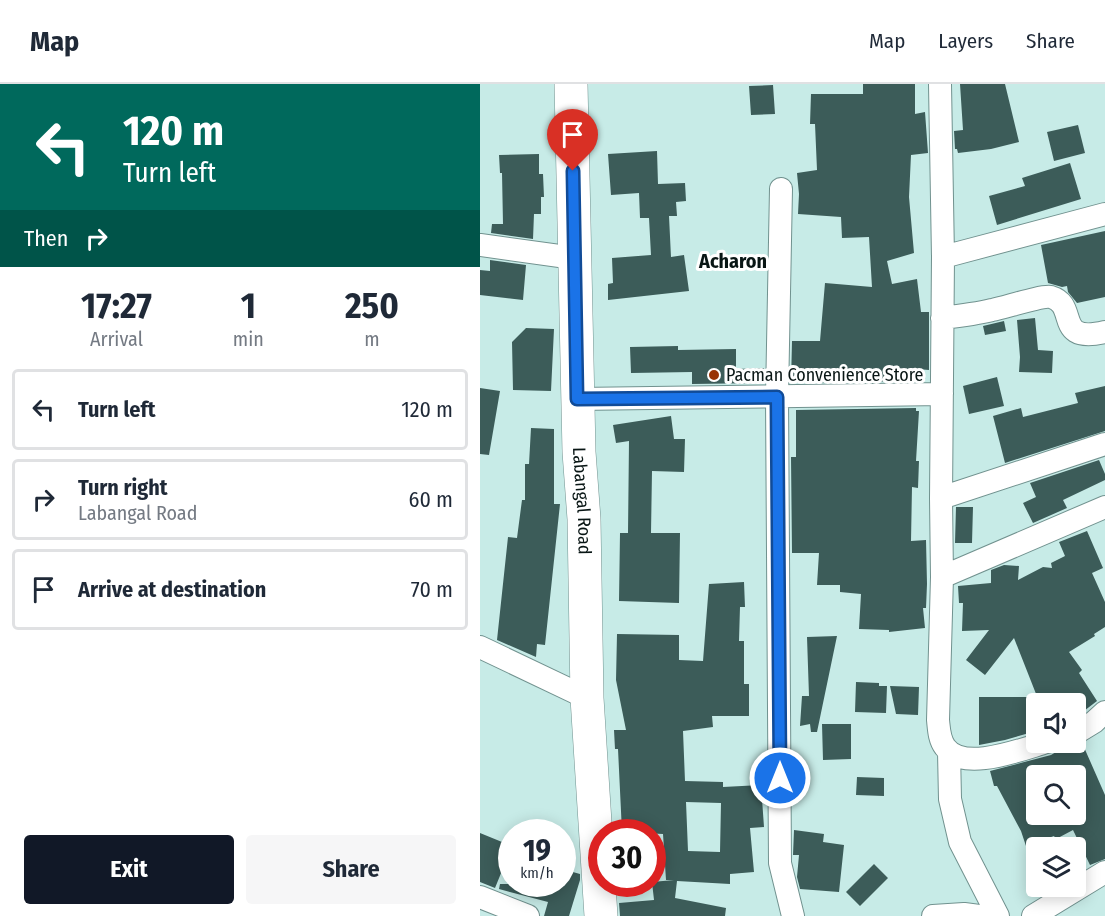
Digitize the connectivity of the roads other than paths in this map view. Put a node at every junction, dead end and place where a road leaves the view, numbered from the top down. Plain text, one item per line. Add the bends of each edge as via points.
1 (571, 84) edge
2 (940, 84) edge
3 (781, 189) dead end
4 (1105, 214) edge
5 (480, 245) edge
6 (943, 257) junction
7 (574, 258) junction
8 (942, 318) junction
9 (1105, 332) edge
10 (942, 394) junction
11 (777, 397) junction
12 (577, 399) junction
13 (1105, 444) edge
14 (941, 498) junction
15 (1105, 507) edge
16 (942, 577) junction
17 (480, 646) edge
18 (587, 698) junction
19 (1105, 712) edge
20 (1086, 727) edge
21 (1026, 747) edge
22 (949, 752) junction
23 (1105, 872) edge
24 (480, 897) edge
25 (528, 916) edge
26 (601, 916) edge
27 (793, 916) edge
28 (933, 916) edge
29 (979, 916) edge
30 (998, 916) edge
31 (1034, 916) edge

1 - 7 main road, Labangal Road
2 - 6 street
3 - 11 street
4 - 6 street
5 - 7 street
6 - 8 street
7 - 12 main road, Labangal Road
8 - 9 street via 1048,297 1058,301 1072,328 1081,335
8 - 10 street
10 - 11 street
10 - 14 street
11 - 12 street
11 - 27 street via 780,863
12 - 18 main road, Labangal Road
13 - 14 street
14 - 16 street
15 - 16 street
16 - 22 street via 938,720 943,745
17 - 18 street
18 - 26 main road, Labangal Road
19 - 20 street
21 - 22 street via 967,759
22 - 30 street via 950,799 960,842
23 - 31 street
24 - 25 street
28 - 29 street

